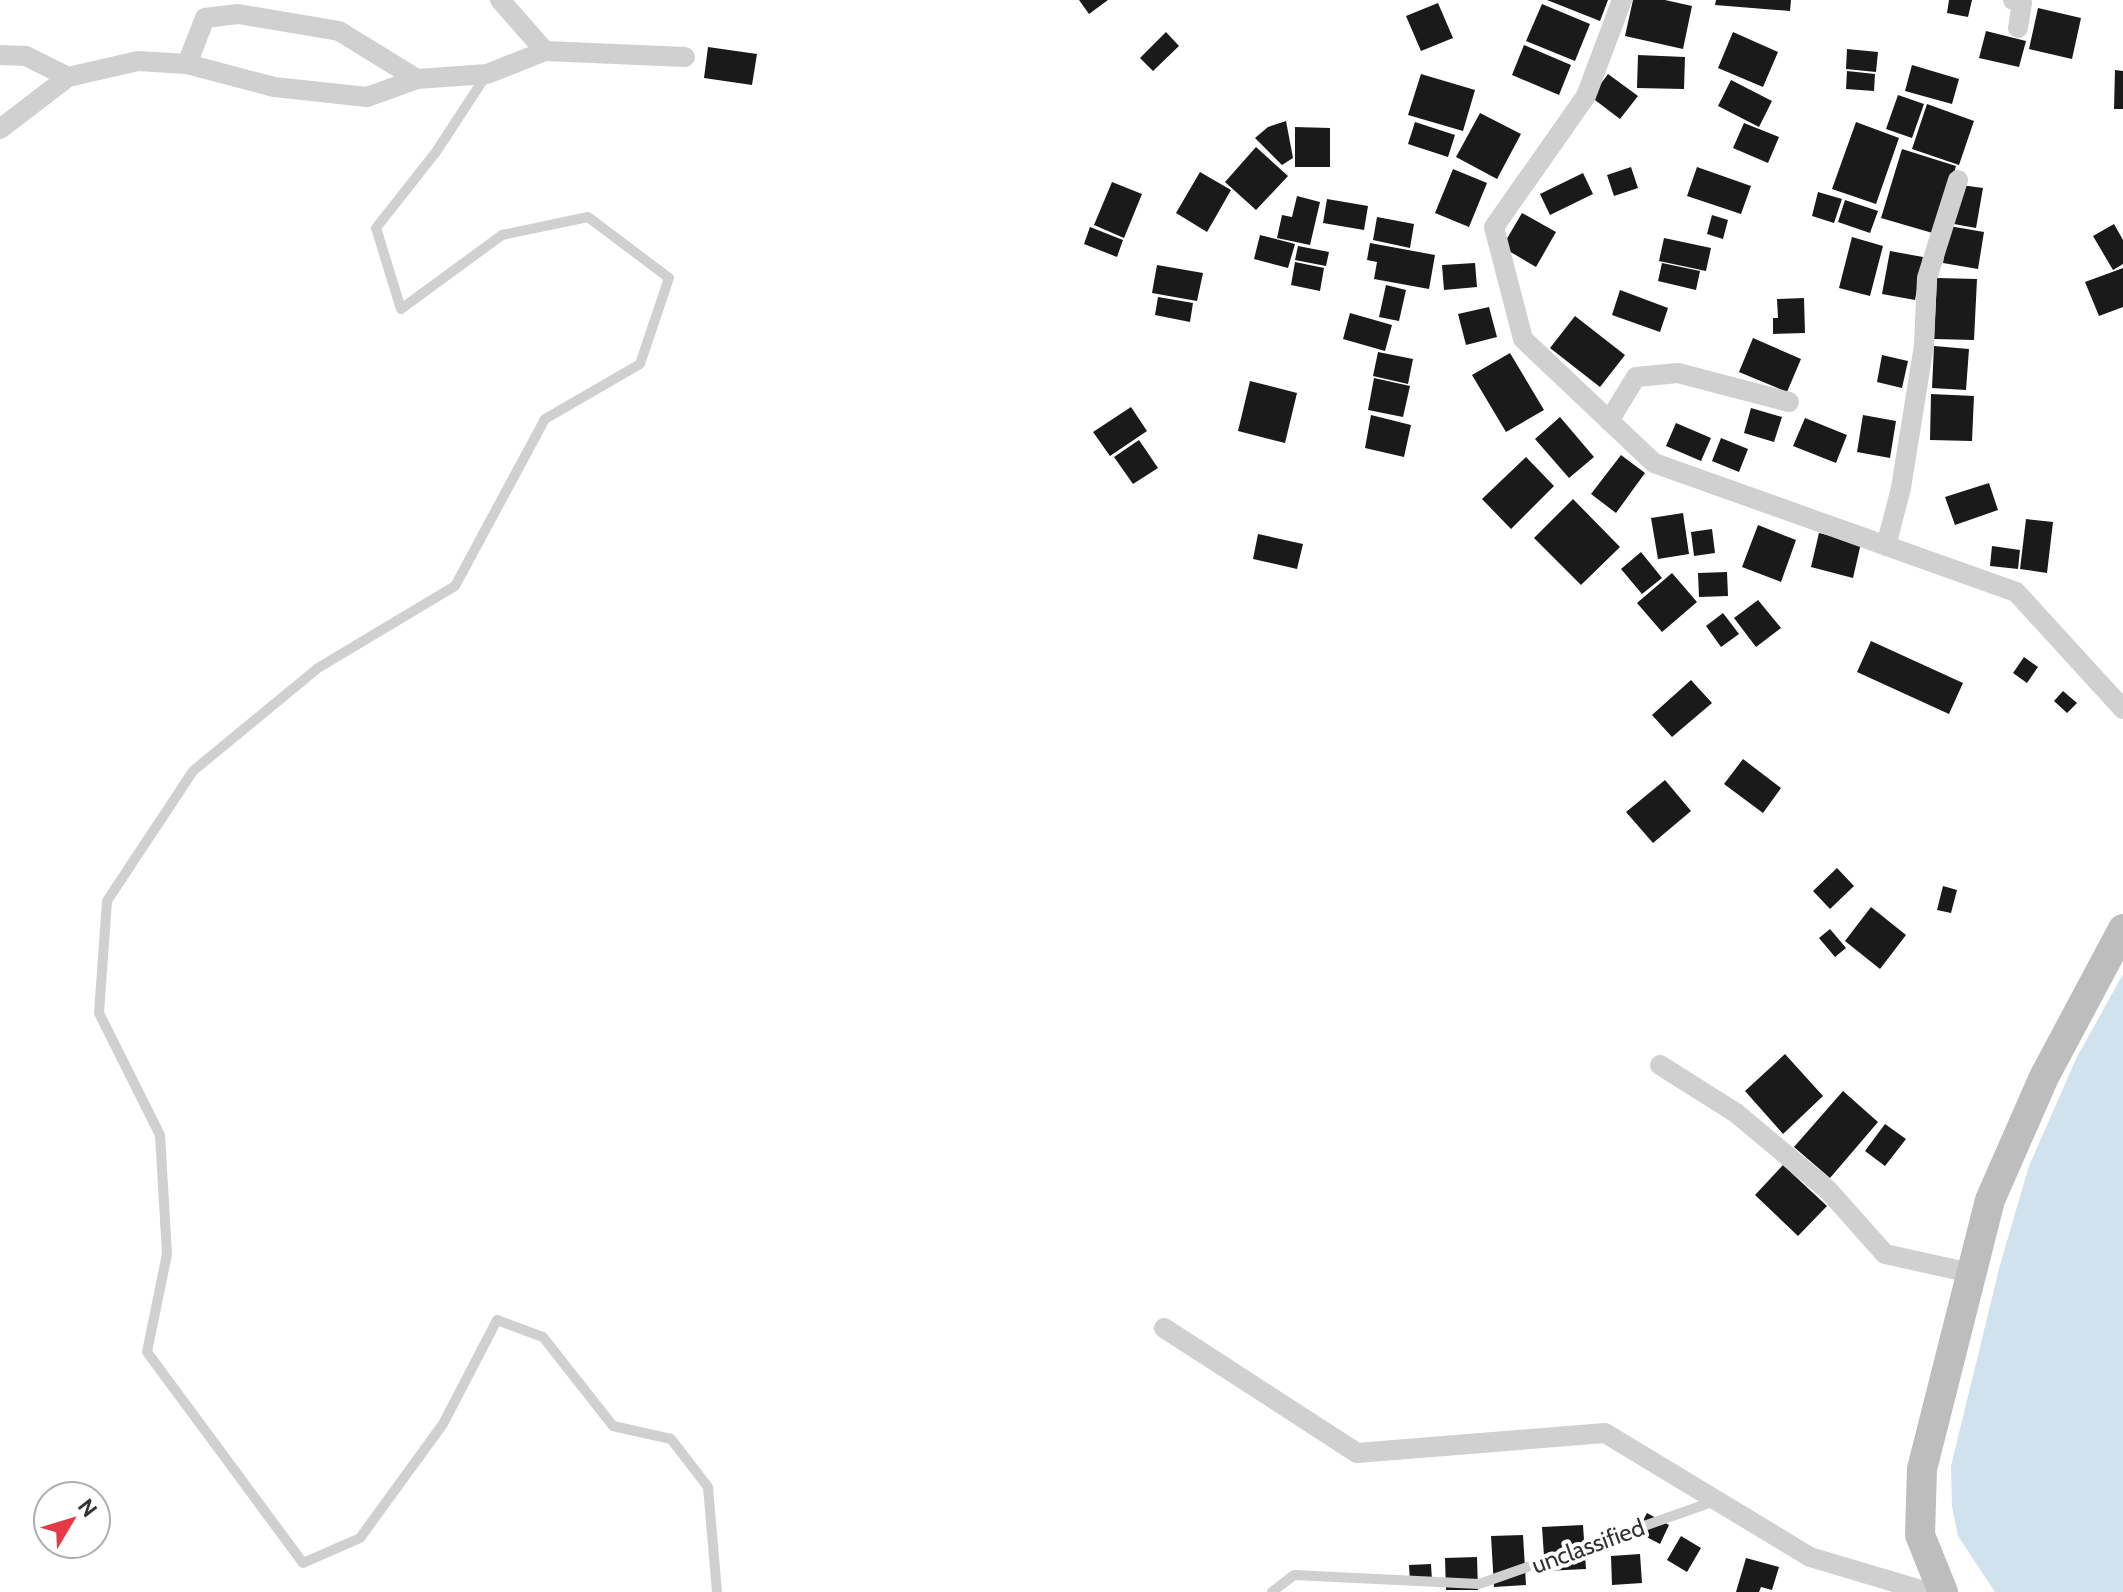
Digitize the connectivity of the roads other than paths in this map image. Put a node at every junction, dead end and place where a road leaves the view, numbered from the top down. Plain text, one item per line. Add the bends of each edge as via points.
1 (500, 0) edge
2 (1622, 0) edge
3 (2013, 0) edge
4 (2018, 28) dead end
5 (545, 51) junction
6 (0, 55) edge
7 (685, 57) dead end
8 (187, 64) junction
9 (487, 74) junction
10 (68, 77) junction
11 (417, 79) junction
12 (0, 129) edge
13 (1958, 180) dead end
14 (1789, 402) dead end
15 (1609, 421) junction
16 (1886, 546) junction
17 (2123, 709) edge
18 (2123, 929) edge
19 (1660, 1065) dead end
20 (1971, 1273) junction
21 (1164, 1328) dead end
22 (1716, 1500) junction
23 (717, 1592) edge
24 (1272, 1592) edge
25 (1928, 1592) edge
26 (1943, 1592) edge

1 - 5 street
2 - 15 street via 1586,96 1494,227 1523,339
3 - 4 street via 2022,3
5 - 7 street
5 - 9 street
6 - 10 street via 26,56
8 - 10 street via 138,61
8 - 11 street via 274,87 367,97
8 - 11 street via 205,18 238,14 339,31
9 - 11 street
9 - 23 lane via 436,152 376,228 401,309 502,235 588,217 669,278 640,364 545,419 455,586 318,668 193,771 107,901 99,1013 160,1135 167,1254 147,1352 303,1563 360,1538 443,1424 497,1320 543,1337 613,1426 671,1439 708,1487
10 - 12 street
13 - 16 street via 1927,278 1924,345
14 - 15 street via 1678,373 1664,374 1636,377
15 - 16 street via 1654,463
16 - 17 street via 2016,592
18 - 20 main road via 2032,1104 1990,1200
19 - 20 street via 1736,1113 1828,1190 1885,1254
20 - 26 main road via 1922,1469 1920,1535
21 - 22 street via 1357,1453 1605,1433
22 - 24 lane, unclassified via 1479,1584 1294,1575
22 - 25 street via 1810,1557

